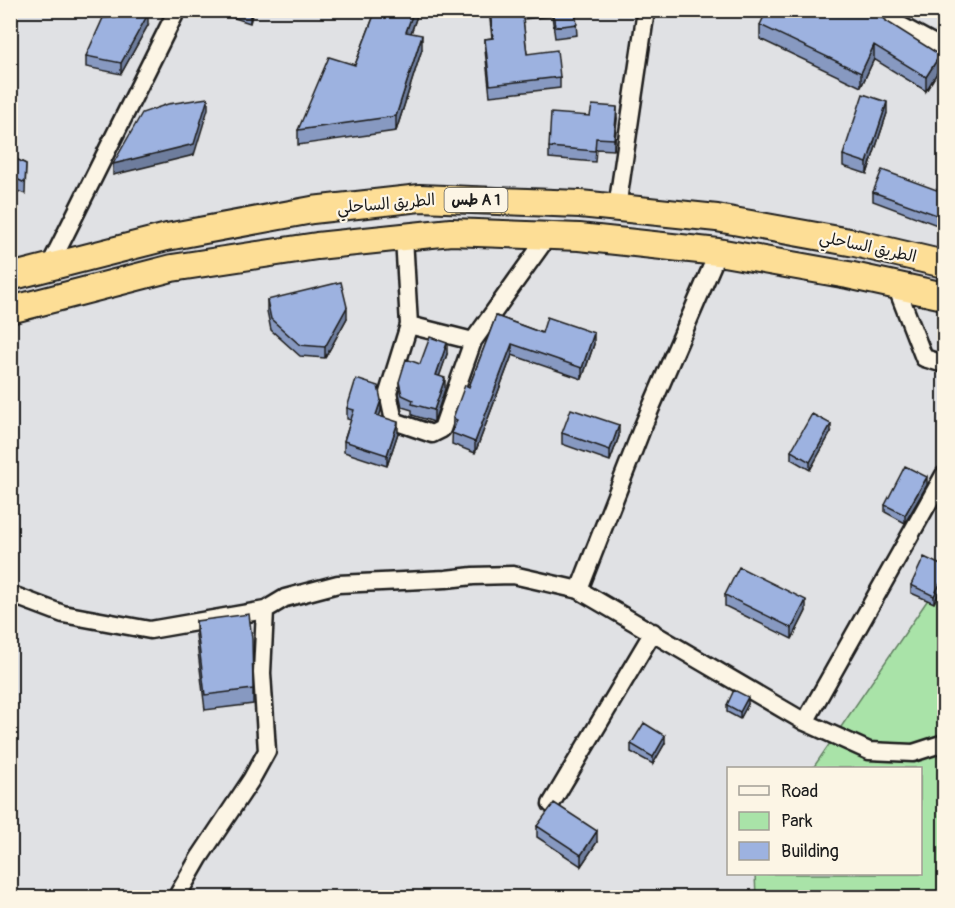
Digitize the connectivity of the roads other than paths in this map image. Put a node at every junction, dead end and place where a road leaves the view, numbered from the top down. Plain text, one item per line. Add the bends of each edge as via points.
1 (177, 10) edge
2 (646, 10) edge
3 (872, 10) edge
4 (945, 49) edge
5 (617, 208) junction
6 (548, 236) junction
7 (404, 237) junction
8 (718, 252) junction
9 (945, 264) edge
10 (49, 267) junction
11 (10, 277) edge
12 (896, 286) junction
13 (945, 296) edge
14 (10, 310) edge
15 (409, 325) junction
16 (473, 341) junction
17 (945, 364) edge
18 (945, 475) edge
19 (579, 590) junction
20 (10, 594) edge
21 (265, 610) junction
22 (653, 632) junction
23 (805, 722) junction
24 (945, 743) edge
25 (551, 804) edge
26 (176, 897) edge

1 - 10 street
2 - 5 street
3 - 4 street
5 - 9 highway, الطريق الساحلي / طس A 1 via 717,218
5 - 10 highway, الطريق الساحلي / طس A 1 via 420,198 312,210 189,233
6 - 7 highway, الطريق الساحلي / طس A 1 via 451,232
6 - 8 highway, الطريق الساحلي / طس A 1
6 - 16 street
7 - 14 highway, الطريق الساحلي / طس A 1 via 172,268
7 - 15 street
8 - 12 highway, الطريق الساحلي / طس A 1
8 - 19 street via 643,426
10 - 11 highway, الطريق الساحلي / طس A 1
12 - 13 highway, الطريق الساحلي / طس A 1
12 - 17 street via 924,358
15 - 16 street
15 - 16 street via 388,393 394,421 432,434 442,429
18 - 23 street
19 - 21 street via 513,575 338,584 285,598
19 - 22 street
20 - 21 street via 63,614 150,630
21 - 26 street via 262,673 267,752
22 - 23 street
22 - 25 street
23 - 24 street via 869,751 913,753

